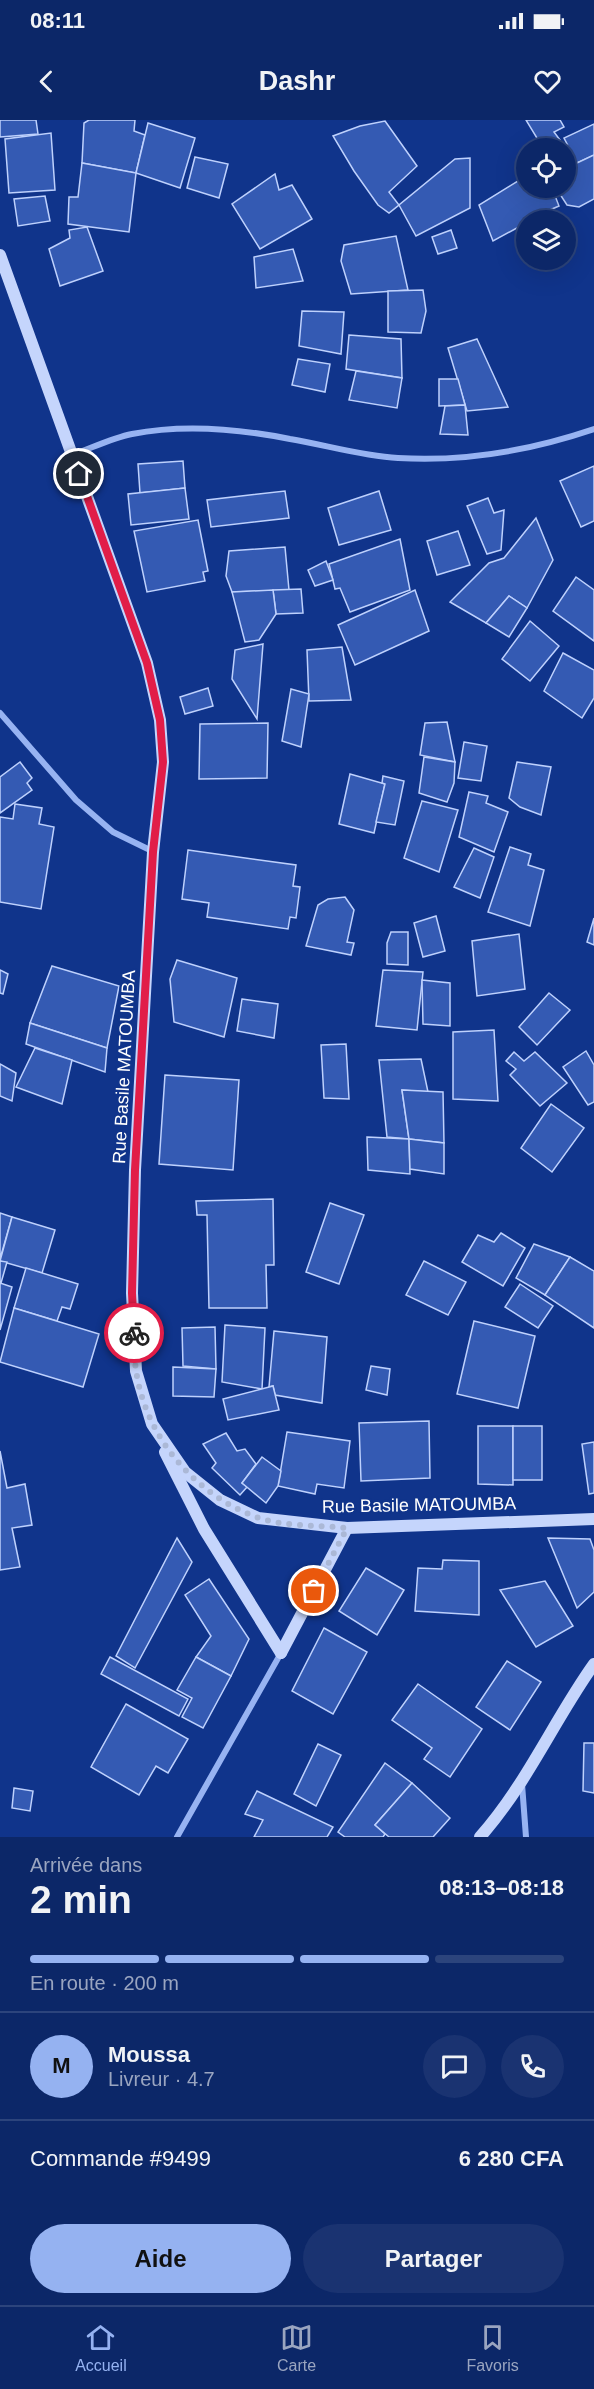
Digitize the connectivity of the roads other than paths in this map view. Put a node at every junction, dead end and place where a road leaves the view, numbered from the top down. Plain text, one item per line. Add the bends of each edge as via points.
1 (0, 255) edge
2 (594, 429) edge
3 (72, 455) junction
4 (0, 713) edge
5 (153, 852) junction
6 (152, 1424) junction
7 (594, 1519) edge
8 (347, 1528) junction
9 (281, 1653) junction
10 (594, 1664) edge
11 (522, 1783) junction
12 (177, 1837) edge
13 (480, 1837) edge
14 (525, 1837) edge

1 - 3 street, Rue Basile MATOUMBA
2 - 3 street via 505,452 444,458 397,458 232,430 176,429 131,434
3 - 5 street, Rue Basile MATOUMBA via 147,663 160,720 163,762
4 - 5 street via 76,800 113,832
5 - 6 street, Rue Basile MATOUMBA via 132,1293 136,1371
6 - 8 street, Rue Basile MATOUMBA via 185,1472 220,1500 258,1518
6 - 9 street via 204,1529
7 - 8 street, Rue Basile MATOUMBA
8 - 9 street
9 - 12 street
10 - 11 street
11 - 13 street
11 - 14 street

